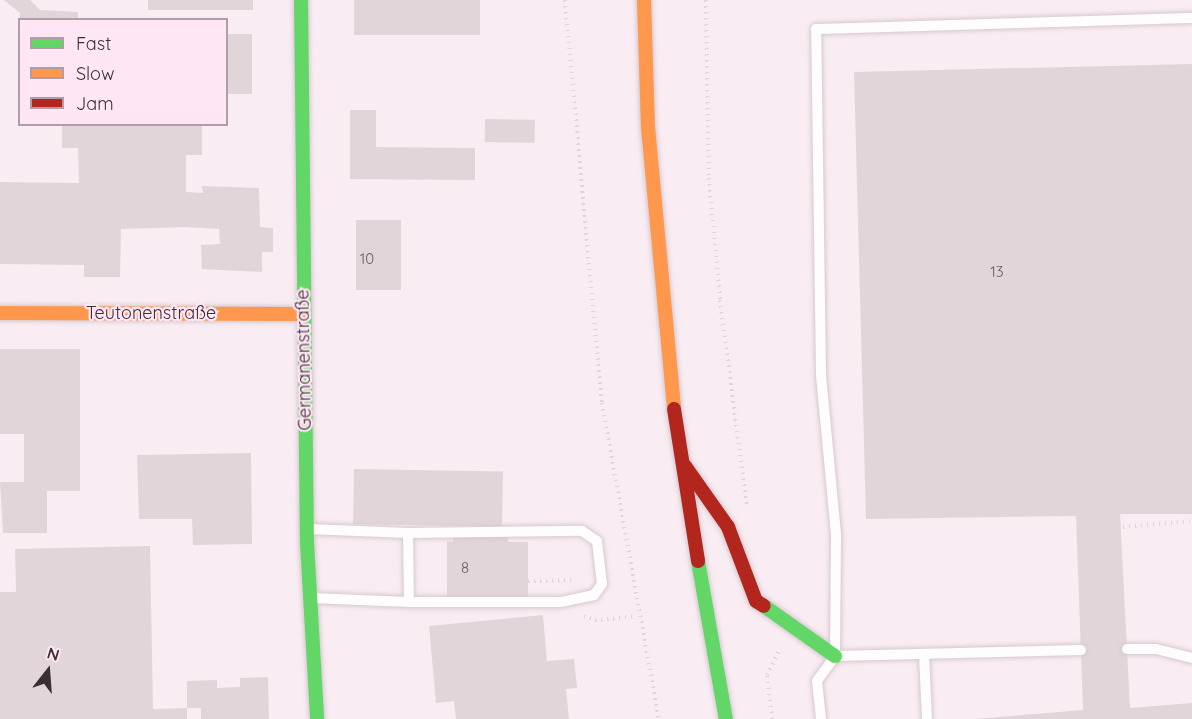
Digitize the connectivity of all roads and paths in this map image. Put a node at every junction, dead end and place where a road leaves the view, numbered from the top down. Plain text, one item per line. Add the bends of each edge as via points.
1 (301, 0) edge
2 (565, 0) edge
3 (644, 0) edge
4 (706, 0) edge
5 (1192, 18) edge
6 (0, 313) edge
7 (303, 314) junction
8 (680, 460) junction
9 (752, 520) dead end
10 (1192, 521) edge
11 (308, 529) junction
12 (1099, 529) dead end
13 (408, 533) junction
14 (310, 598) junction
15 (409, 602) junction
16 (637, 616) junction
17 (595, 620) dead end
18 (789, 624) junction
19 (1081, 650) dead end
20 (1127, 650) dead end
21 (924, 655) junction
22 (835, 656) junction
23 (1192, 658) edge
24 (317, 719) edge
25 (658, 719) edge
26 (726, 719) edge
27 (772, 719) edge
28 (821, 719) edge
29 (927, 719) edge

1 - 7 street, Germanenstraße
2 - 16 path via 602,403
3 - 8 street via 656,233
4 - 9 path via 709,178 719,289
5 - 22 lane via 816,29 819,333 836,534
6 - 7 street, Teutonenstraße
7 - 11 street, Germanenstraße
8 - 18 street via 728,527 756,601
8 - 26 street
10 - 12 path
11 - 13 lane
11 - 14 street, Germanenstraße
13 - 15 lane
13 - 15 lane via 582,531 597,541 602,584 594,595 561,602
14 - 15 lane
14 - 24 street, Germanenstraße
16 - 17 path
16 - 25 path
18 - 22 street
18 - 27 path via 767,675
19 - 21 lane
20 - 23 lane via 1156,649
21 - 22 lane
21 - 29 lane
22 - 28 lane via 817,681

